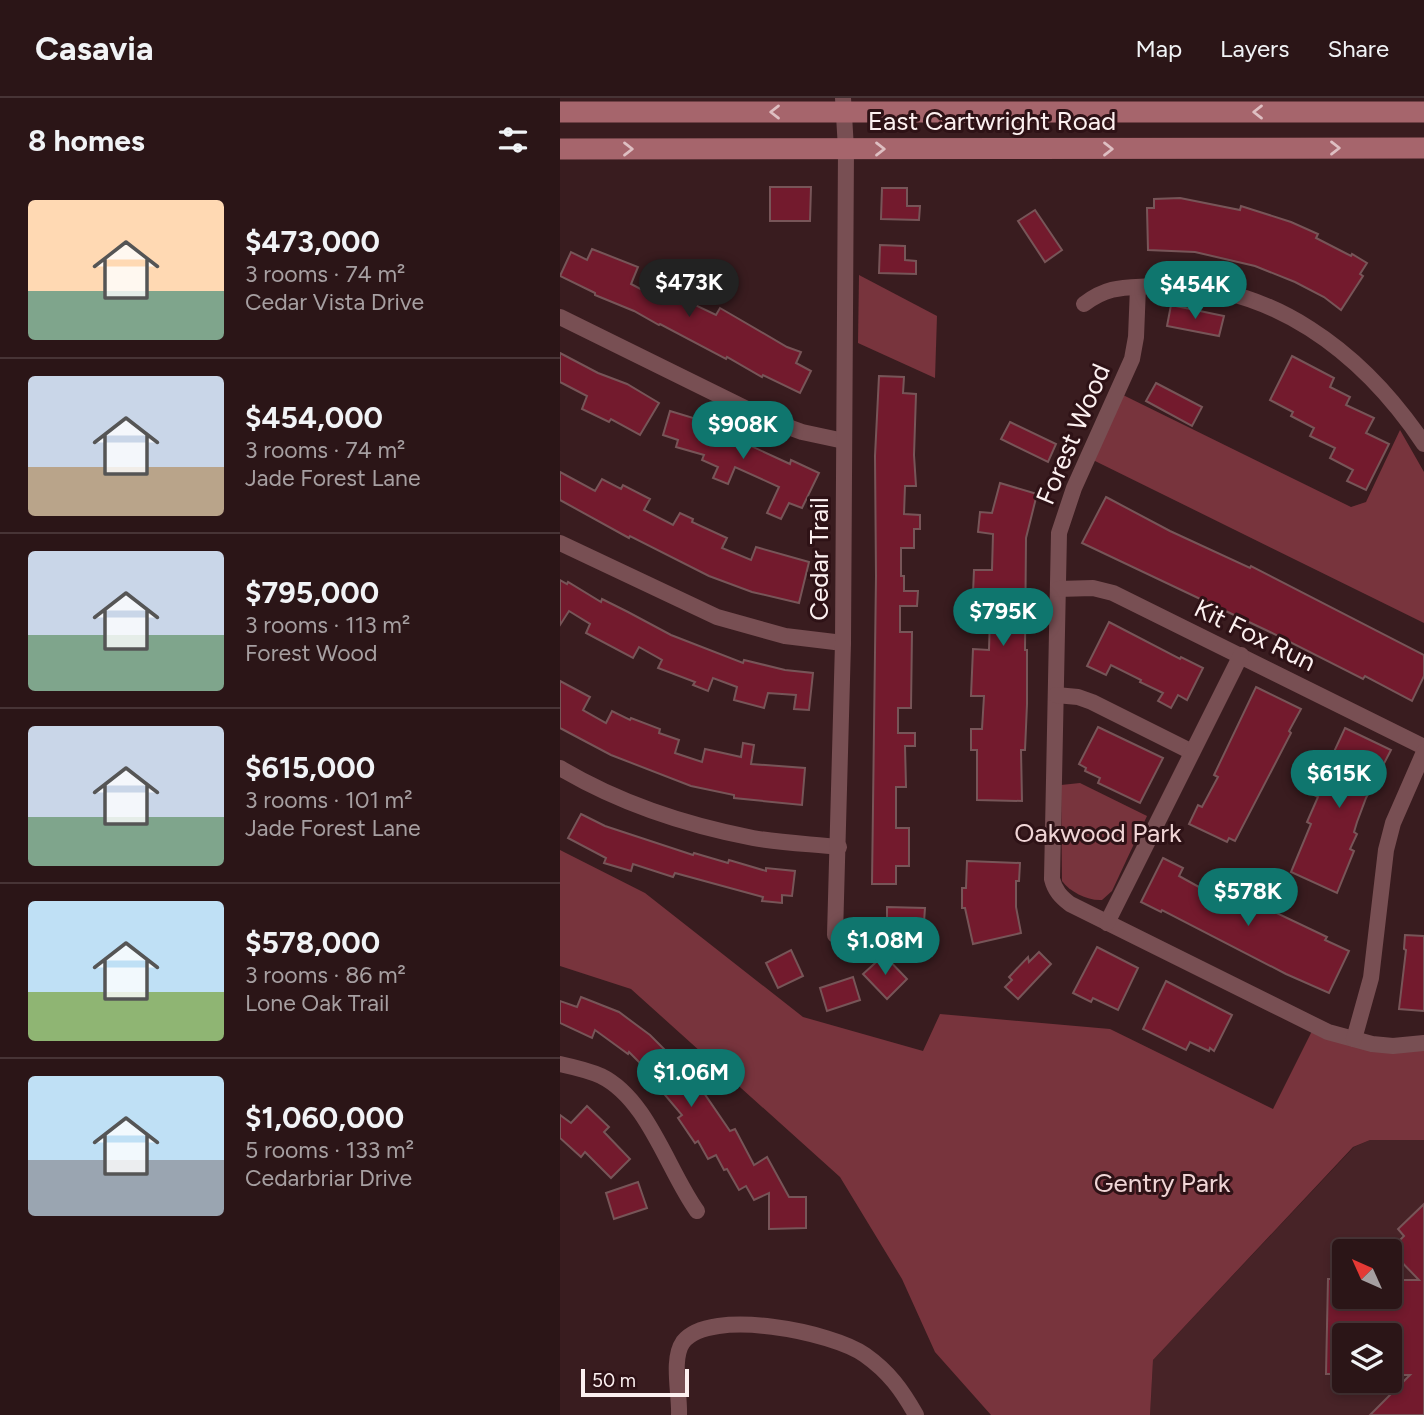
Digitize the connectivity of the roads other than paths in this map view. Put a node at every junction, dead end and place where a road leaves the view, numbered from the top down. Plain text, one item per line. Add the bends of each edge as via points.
1 (843, 105) edge
2 (560, 112) edge
3 (1424, 112) edge
4 (1424, 148) edge
5 (560, 149) edge
6 (846, 149) junction
7 (1138, 287) junction
8 (1084, 304) dead end
9 (560, 317) edge
10 (844, 441) junction
11 (1424, 444) edge
12 (560, 542) edge
13 (1058, 589) junction
14 (843, 643) junction
15 (1241, 655) junction
16 (1056, 695) junction
17 (1424, 747) edge
18 (1192, 752) junction
19 (1424, 752) edge
20 (562, 775) edge
21 (839, 847) junction
22 (1107, 923) junction
23 (835, 935) dead end
24 (1353, 1039) junction
25 (1424, 1043) edge
26 (560, 1064) edge
27 (697, 1211) dead end
28 (679, 1415) edge
29 (916, 1415) edge

1 -> 2 main road, East Cartwright Road
3 -> 1 main road, East Cartwright Road
1 - 6 street, Cedar Trail
6 -> 4 main road, East Cartwright Road
5 -> 6 main road, East Cartwright Road
6 - 10 street, Cedar Trail
7 - 8 street via 1105,290
7 - 11 street via 1206,287 1242,297 1306,326 1369,374
7 - 13 street, Forest Wood via 1132,359 1062,521
9 - 10 street via 777,423
10 - 14 street, Cedar Trail
12 - 14 street via 717,617 785,636
13 - 15 street, Kit Fox Run via 1093,587 1113,593
13 - 16 street, Forest Wood
14 - 21 street, Cedar Trail
15 - 17 street, Kit Fox Run
15 - 18 street
16 - 18 street via 1092,702
16 - 22 street, Forest Wood via 1052,879 1058,894 1070,904
18 - 22 street
19 - 24 street via 1386,850 1371,978
20 - 21 street via 694,825 755,838
21 - 23 street, Cedar Trail
22 - 24 street via 1328,1032
24 - 25 street via 1393,1046
26 - 27 street via 604,1077 625,1096 659,1142
28 - 29 street via 676,1359 682,1343 695,1331 713,1325 814,1333 864,1354 900,1386

